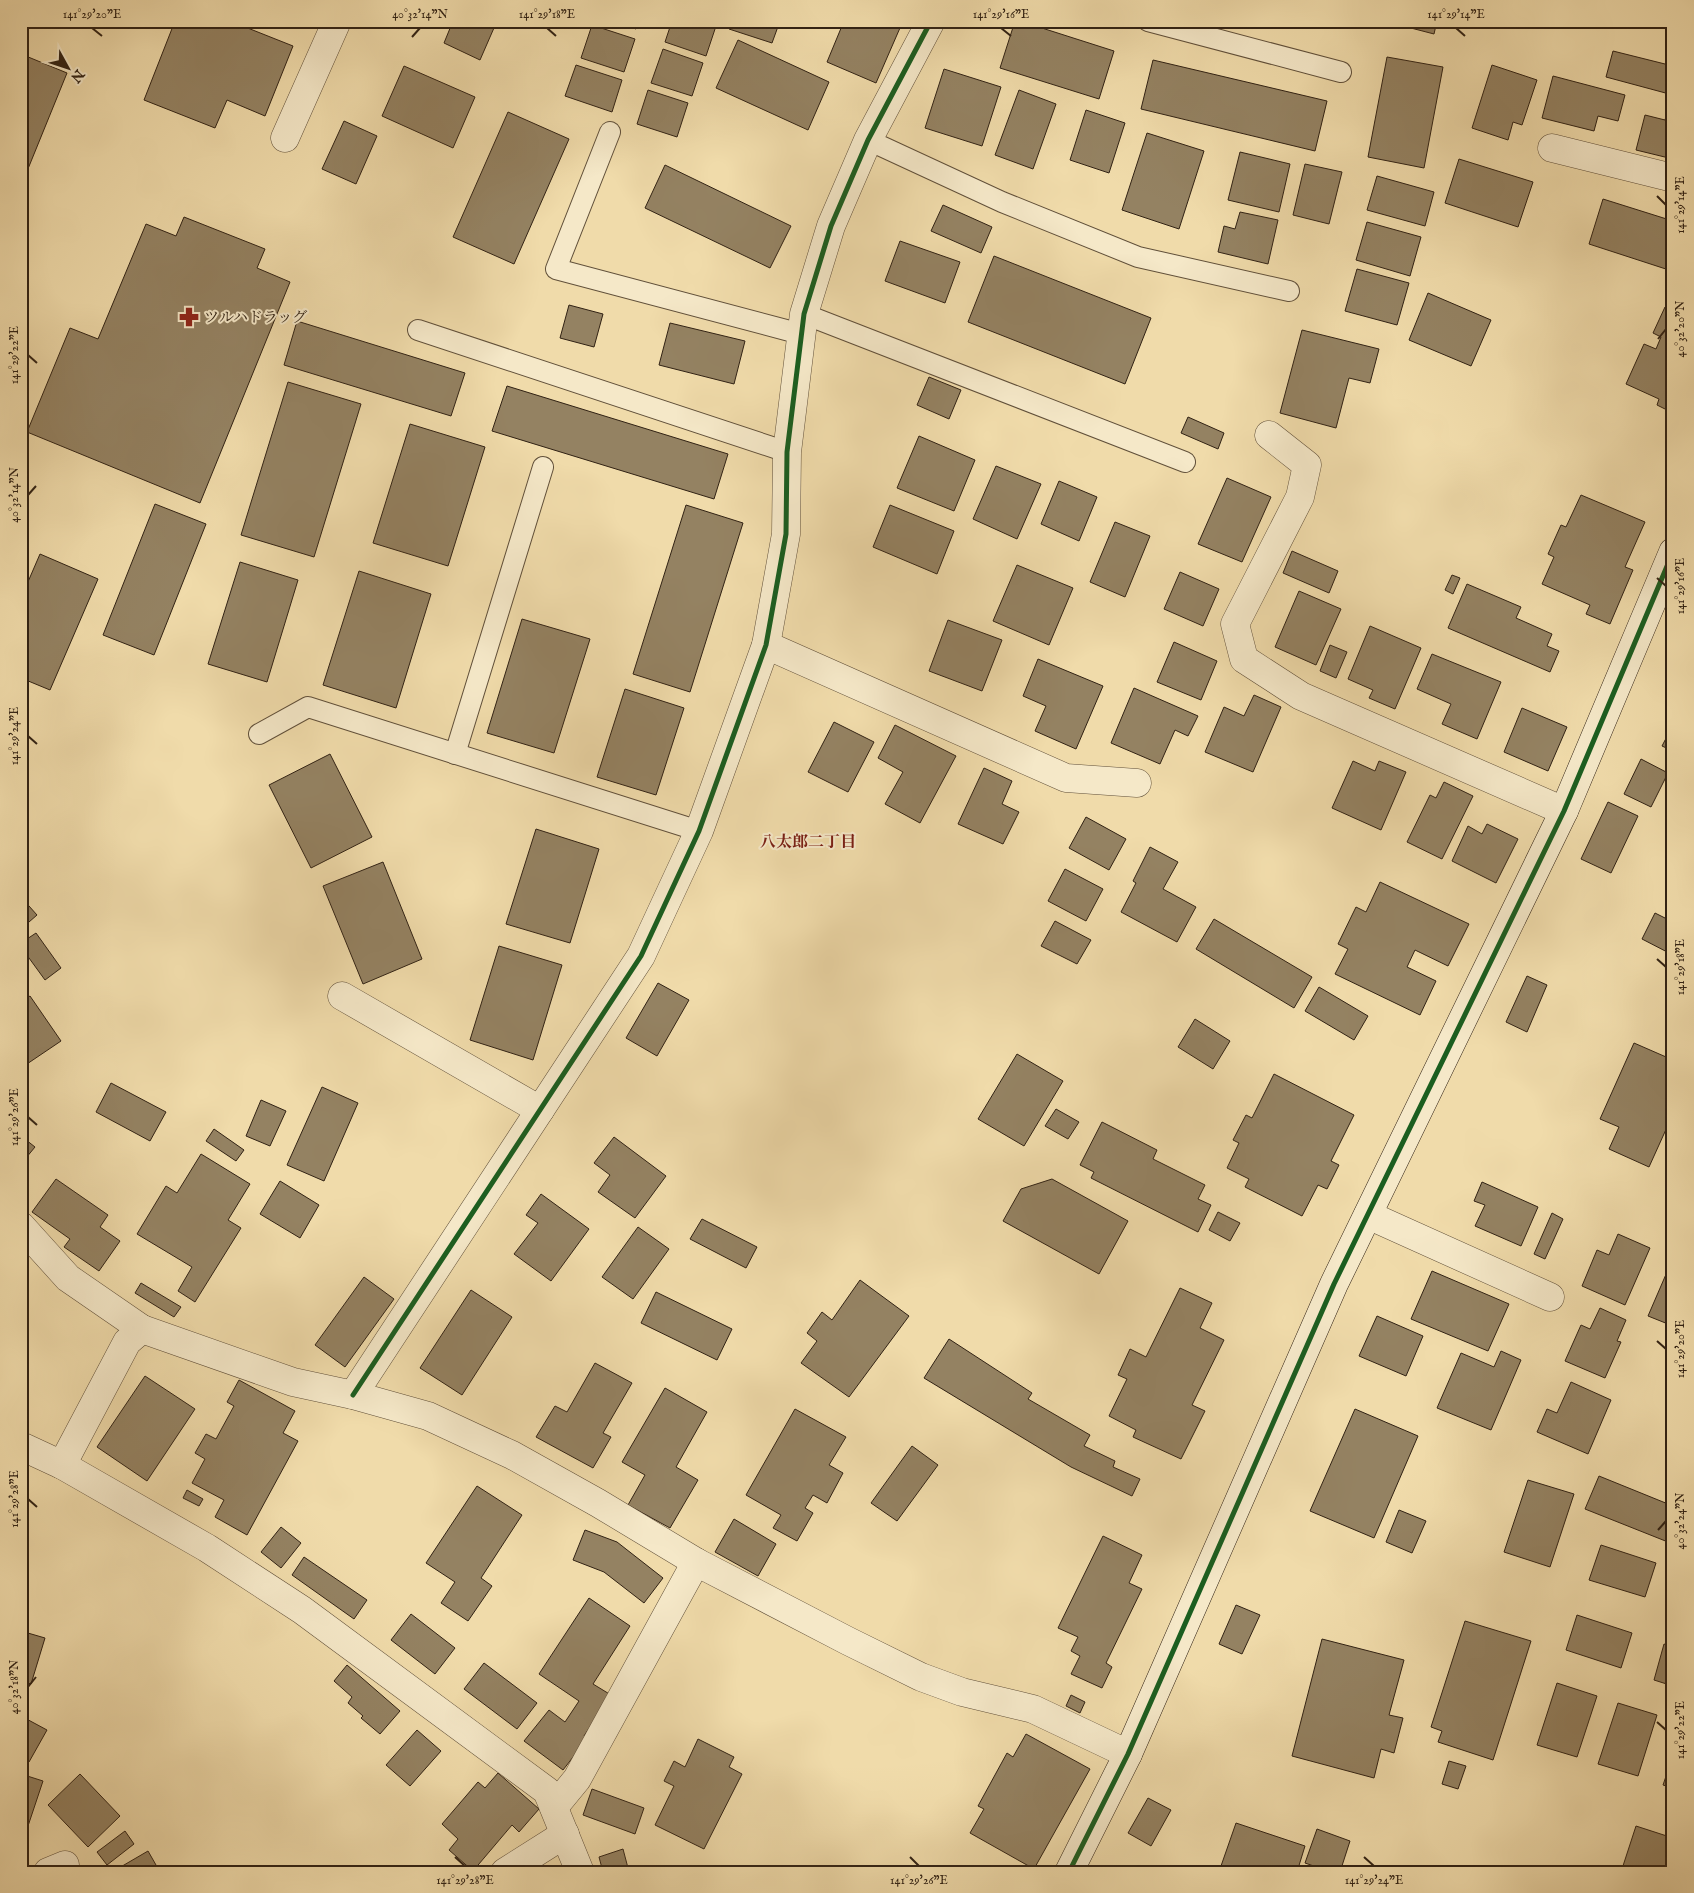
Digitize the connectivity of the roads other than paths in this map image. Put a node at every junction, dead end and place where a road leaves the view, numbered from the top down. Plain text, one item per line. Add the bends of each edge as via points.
1 (337, 21) edge
2 (931, 21) edge
3 (1148, 21) edge
4 (1341, 72) dead end
5 (610, 132) dead end
6 (285, 138) dead end
7 (868, 140) junction
8 (1552, 148) dead end
9 (1673, 178) edge
10 (1289, 291) dead end
11 (803, 324) junction
12 (418, 330) dead end
13 (1269, 435) dead end
14 (787, 452) junction
15 (1185, 462) dead end
16 (544, 467) dead end
17 (1673, 552) edge
18 (766, 645) junction
19 (259, 734) dead end
20 (455, 754) junction
21 (1137, 783) dead end
22 (1564, 811) junction
23 (698, 831) junction
24 (342, 996) dead end
25 (540, 1110) junction
26 (1368, 1215) junction
27 (21, 1226) edge
28 (1550, 1296) dead end
29 (142, 1329) junction
30 (353, 1395) junction
31 (21, 1446) edge
32 (62, 1465) junction
33 (696, 1562) junction
34 (1128, 1754) junction
35 (554, 1807) junction
36 (565, 1834) junction
37 (505, 1872) edge
38 (580, 1872) edge
39 (1069, 1872) edge

1 - 6 street
2 - 7 street
3 - 4 lane
5 - 11 lane via 556,269
7 - 10 lane via 1002,202 1138,257
7 - 11 street via 831,226
8 - 9 street
11 - 14 street
11 - 15 lane
12 - 14 lane
13 - 22 street via 1306,464 1300,497 1235,624 1244,659 1302,696
14 - 18 street via 786,534
16 - 20 lane
17 - 22 street
18 - 21 street via 1066,778
18 - 23 street
19 - 20 lane via 308,707
20 - 23 lane
22 - 26 street
23 - 25 street via 641,956
24 - 25 street
25 - 30 street
26 - 28 street
26 - 34 street via 1330,1293
27 - 29 street via 68,1278
29 - 30 street via 293,1382
29 - 32 street via 127,1342
30 - 33 street via 428,1416 512,1455
31 - 32 street
32 - 35 street via 208,1548 302,1610 547,1791
33 - 34 street via 921,1677 962,1692 1033,1709
33 - 35 street via 577,1779
34 - 39 street
35 - 36 street
36 - 37 street
36 - 38 street

